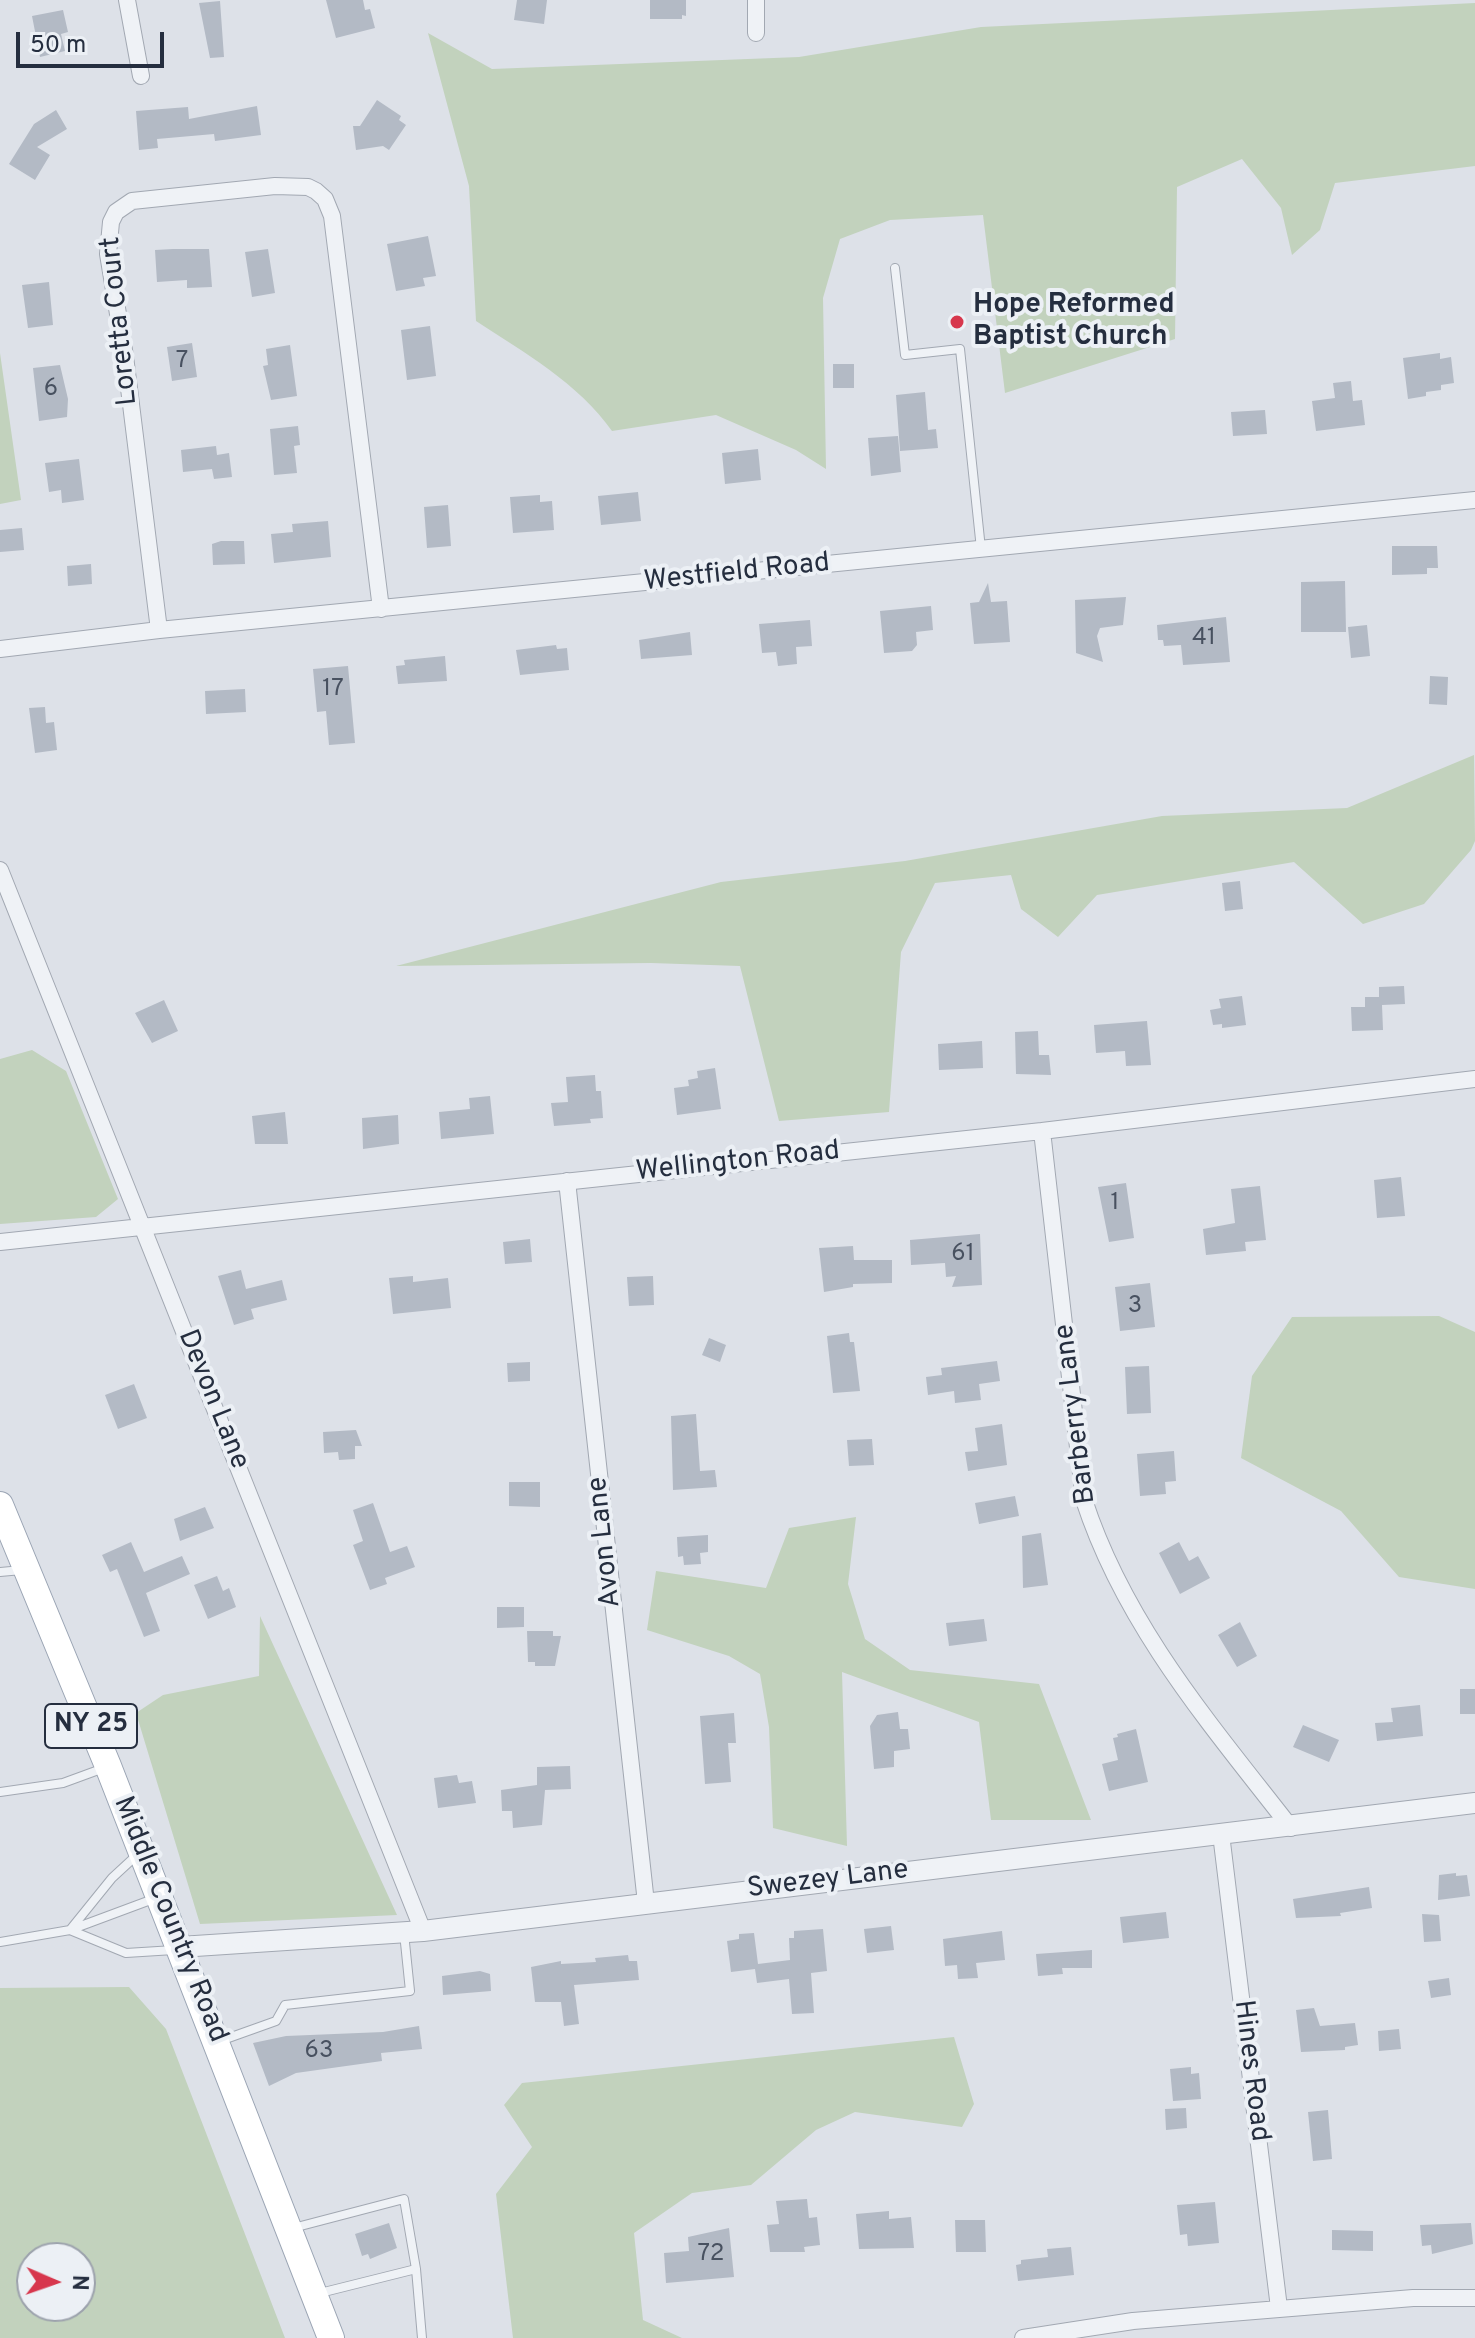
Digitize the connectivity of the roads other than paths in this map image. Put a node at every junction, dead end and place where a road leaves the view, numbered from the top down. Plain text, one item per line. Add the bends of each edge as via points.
1 (127, 0) edge
2 (756, 0) edge
3 (756, 33) dead end
4 (141, 76) dead end
5 (895, 268) dead end
6 (1475, 500) edge
7 (981, 550) junction
8 (381, 609) junction
9 (159, 630) junction
10 (0, 649) edge
11 (0, 870) edge
12 (1475, 1079) edge
13 (1042, 1131) junction
14 (567, 1181) junction
15 (143, 1226) junction
16 (0, 1242) edge
17 (0, 1505) edge
18 (27, 1570) junction
19 (0, 1572) edge
20 (108, 1766) junction
21 (0, 1792) edge
22 (1475, 1803) edge
23 (1291, 1828) junction
24 (1221, 1834) junction
25 (142, 1851) junction
26 (160, 1896) junction
27 (646, 1903) junction
28 (70, 1930) junction
29 (414, 1932) junction
30 (0, 1942) edge
31 (180, 1947) junction
32 (217, 2043) junction
33 (288, 2229) junction
34 (416, 2269) junction
35 (315, 2294) junction
36 (1475, 2298) edge
37 (1279, 2308) junction
38 (331, 2338) edge
39 (422, 2338) edge
40 (1023, 2338) edge

1 - 4 street
2 - 3 street
5 - 7 lane via 905,355 960,349
6 - 7 street, Westfield Road
7 - 8 street, Westfield Road
8 - 9 street, Westfield Road
8 - 9 street, Loretta Court via 332,216 325,199 308,187 230,190 132,201 111,222 108,254
9 - 10 street, Westfield Road
11 - 15 street, Devon Lane
12 - 13 street, Wellington Road
13 - 14 street, Wellington Road
13 - 23 street, Barberry Lane via 1084,1500 1098,1542 1114,1579 1167,1665
14 - 15 street, Wellington Road
14 - 27 street, Avon Lane
15 - 16 street, Wellington Road
15 - 29 street, Devon Lane
17 - 18 main road, Middle Country Road / NY 25
18 - 19 lane
18 - 20 main road, Middle Country Road / NY 25
20 - 21 lane via 63,1783
20 - 25 main road, Middle Country Road / NY 25
22 - 23 street, Swezey Lane
23 - 24 street, Swezey Lane
24 - 27 street, Swezey Lane
24 - 37 street, Hines Road
25 - 26 main road, Middle Country Road / NY 25
25 - 28 lane
26 - 28 lane
26 - 31 main road, Middle Country Road / NY 25
27 - 29 street, Swezey Lane
28 - 30 lane
28 - 31 lane via 126,1953
29 - 31 street, Swezey Lane
29 - 32 lane via 410,1991 285,2005 276,2021
31 - 32 main road, Middle Country Road / NY 25
32 - 33 main road, Middle Country Road / NY 25
33 - 34 lane via 404,2199
33 - 35 main road, Middle Country Road / NY 25
34 - 35 lane
34 - 39 lane
35 - 38 main road, Middle Country Road / NY 25
36 - 37 street
37 - 40 street via 1133,2321

